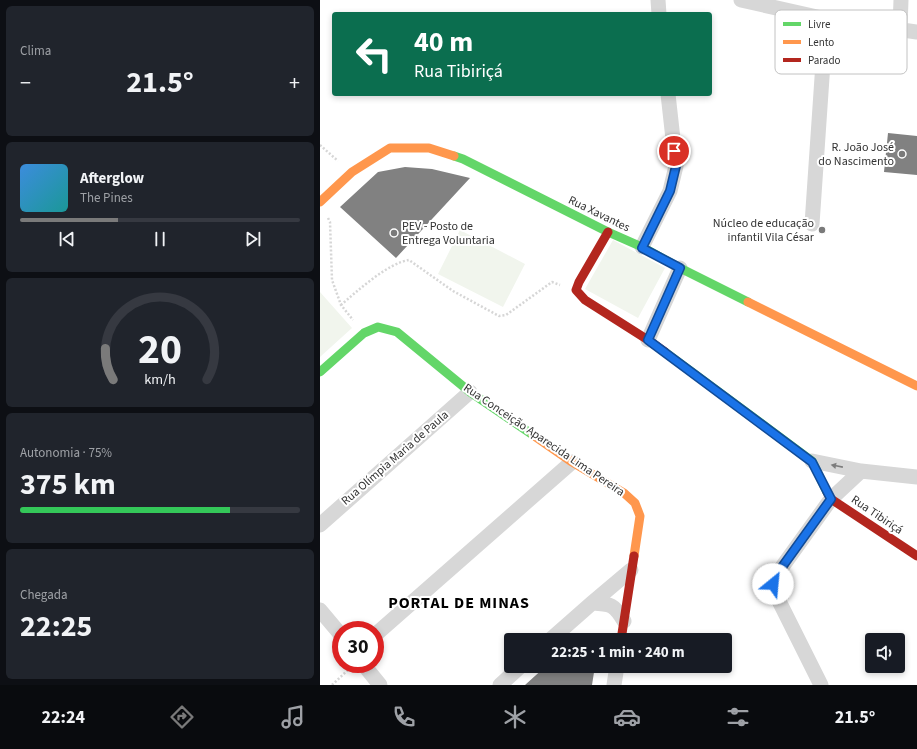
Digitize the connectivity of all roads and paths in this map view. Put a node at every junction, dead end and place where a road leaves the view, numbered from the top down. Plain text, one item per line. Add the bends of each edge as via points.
1 (658, 0) edge
2 (746, 0) edge
3 (901, 0) edge
4 (788, 10) edge
5 (901, 10) edge
6 (659, 12) edge
7 (907, 30) edge
8 (917, 32) edge
9 (822, 74) edge
10 (668, 96) edge
11 (320, 145) edge
12 (352, 172) junction
13 (320, 202) edge
14 (326, 216) dead end
15 (812, 224) dead end
16 (608, 232) junction
17 (642, 248) junction
18 (680, 268) junction
19 (576, 290) junction
20 (341, 305) junction
21 (364, 333) junction
22 (648, 340) junction
23 (320, 372) edge
24 (917, 386) edge
25 (470, 392) junction
26 (572, 462) junction
27 (812, 462) junction
28 (861, 471) junction
29 (917, 477) edge
30 (831, 499) junction
31 (320, 525) edge
32 (917, 556) edge
33 (631, 570) junction
34 (592, 603) junction
35 (320, 610) edge
36 (624, 621) junction
37 (332, 624) edge
38 (384, 628) edge
39 (558, 633) edge
40 (622, 633) edge
41 (348, 673) edge
42 (364, 673) edge
43 (513, 673) edge
44 (616, 673) edge
45 (332, 685) edge
46 (380, 685) edge
47 (500, 685) edge
48 (614, 685) edge
49 (821, 685) edge

1 - 6 street
2 - 4 street
3 - 5 street
7 - 8 street
9 - 15 street
10 - 17 street via 676,166 670,191
11 - 12 path
12 - 13 street, Rua Xavantes
12 - 16 street, Rua Xavantes via 390,148 429,148 463,159
14 - 20 path via 330,222 332,280
16 - 17 street, Rua Xavantes
16 - 19 street
17 - 18 street, Rua Xavantes
18 - 22 street
18 - 24 street, Rua Xavantes
19 - 20 path via 552,282 506,315 499,316 453,291 409,260 400,261 364,285
19 - 22 street, Rua Tibiriçá via 585,300
20 - 21 path
21 - 23 street
21 - 25 street, Rua Conceição Aparecida Lima Pereira via 378,327 397,332
22 - 27 street, Rua Tibiriçá
25 - 26 street, Rua Conceição Aparecida Lima Pereira
25 - 31 street, Rua Olímpia Maria de Paula
26 - 33 street, Rua Conceição Aparecida Lima Pereira via 624,493 635,503 640,516
26 - 38 street
28 -> 27 street
27 - 30 street, Rua Tibiriçá
28 - 29 street
28 - 30 street
30 - 32 street, Rua Tibiriçá
30 - 49 street via 777,574 773,584 776,595
33 - 34 street
33 - 36 street, Rua Conceição Aparecida Lima Pereira
34 - 36 street via 611,605 617,609
34 - 39 street
35 - 37 street
36 - 40 street, Rua Conceição Aparecida Lima Pereira
41 - 45 path
42 - 46 street
43 - 47 street
44 - 48 street

